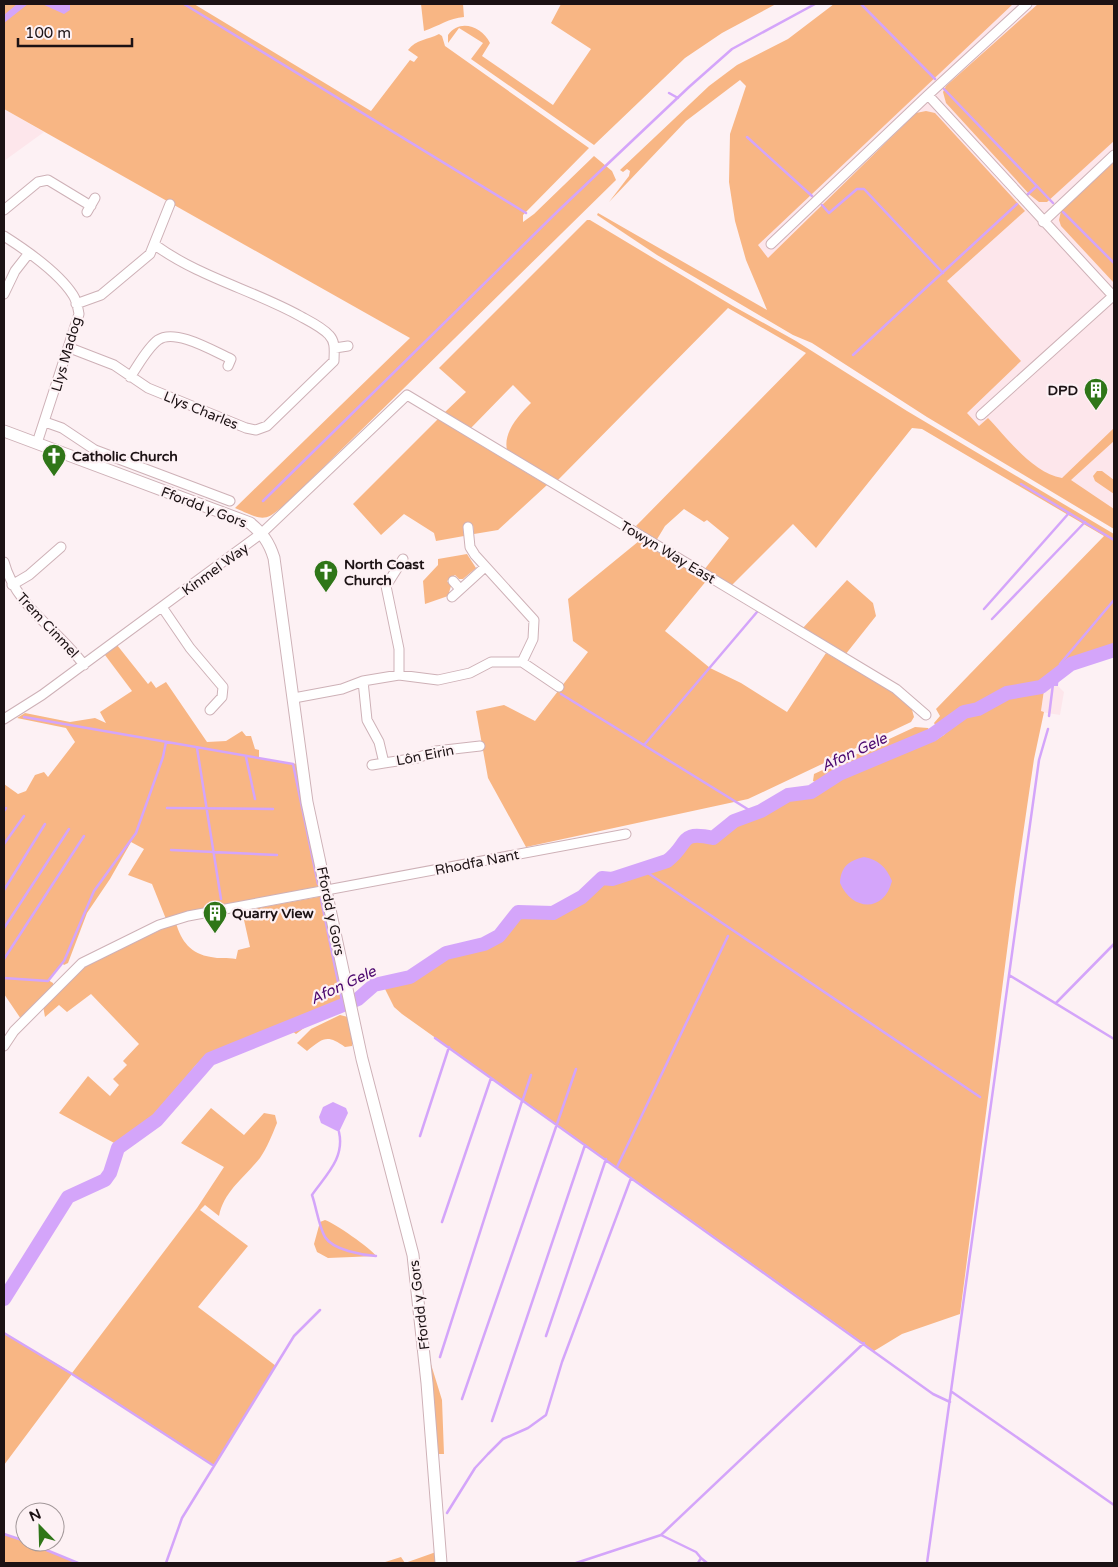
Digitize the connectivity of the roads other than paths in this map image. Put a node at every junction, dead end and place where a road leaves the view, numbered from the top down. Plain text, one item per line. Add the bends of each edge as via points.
1 (1027, 4) edge
2 (928, 95) junction
3 (1114, 155) edge
4 (170, 204) dead end
5 (91, 205) dead end
6 (4, 210) edge
7 (1043, 222) junction
8 (4, 236) edge
9 (772, 244) dead end
10 (155, 246) junction
11 (28, 253) junction
12 (4, 294) edge
13 (1114, 297) edge
14 (76, 304) junction
15 (348, 346) dead end
16 (70, 348) junction
17 (335, 348) junction
18 (228, 366) dead end
19 (130, 377) junction
20 (407, 395) joint
21 (981, 415) dead end
22 (45, 422) junction
23 (4, 431) edge
24 (38, 443) junction
25 (230, 501) dead end
26 (468, 527) dead end
27 (262, 533) junction
28 (48, 544) dead end
29 (403, 559) dead end
30 (4, 562) edge
31 (485, 567) junction
32 (453, 581) dead end
33 (12, 584) junction
34 (460, 589) junction
35 (452, 597) dead end
36 (162, 607) junction
37 (522, 662) junction
38 (84, 665) junction
39 (399, 675) junction
40 (363, 681) junction
41 (559, 687) dead end
42 (294, 698) junction
43 (210, 710) dead end
44 (926, 715) dead end
45 (4, 720) edge
46 (480, 746) dead end
47 (384, 763) junction
48 (372, 765) dead end
49 (626, 834) dead end
50 (327, 891) junction
51 (4, 1046) edge
52 (441, 1563) edge

1 - 2 street
2 - 7 street
2 - 9 street
3 - 7 street
4 - 10 street
5 - 6 street via 48,180 38,182
7 - 13 street
8 - 11 street, Llys Madog
10 - 14 street via 150,254 101,295
10 - 17 street via 178,262 287,309 318,326 330,335
11 - 12 street via 15,270
11 - 14 street, Llys Madog via 65,284
13 - 21 street
14 - 16 street, Llys Madog via 79,314
15 - 17 street
16 - 19 street, Llys Charles via 114,365
16 - 22 street, Llys Madog
17 - 19 street, Llys Charles via 334,361 267,426 256,430 148,388
18 - 19 street via 231,358 179,337 166,336 157,341
20 - 27 street, Kinmel Way
20 - 44 street, Towyn Way East via 896,689
22 - 24 street, Llys Madog
22 - 25 street via 68,431 95,450
23 - 24 street, Ffordd y Gors
24 - 27 street, Ffordd y Gors via 250,524
26 - 31 street via 470,548
27 - 36 street, Kinmel Way
27 - 42 street, Ffordd y Gors via 274,558
28 - 33 street, Trem Cinmel via 58,549 29,575
29 - 39 street via 399,572 386,586 398,648
30 - 33 street, Trem Cinmel
31 - 34 street
31 - 37 street via 534,620 533,640
32 - 34 street
33 - 38 street, Trem Cinmel via 18,596
34 - 35 street
36 - 38 street, Kinmel Way
36 - 43 street via 190,648 223,687 222,697
37 - 39 street via 492,662 470,673 438,680
37 - 41 street
38 - 45 street, Kinmel Way
39 - 40 street
40 - 42 street via 342,689
40 - 47 street, Lôn Eirin via 367,720 380,742
42 - 50 street, Ffordd y Gors via 308,802
46 - 47 street, Lôn Eirin via 466,752 436,751 417,758
47 - 48 street, Lôn Eirin
49 - 50 street, Rhodfa Nant
50 - 51 street, Rhodfa Nant via 188,916 106,950 82,964 14,1031
50 - 52 street, Ffordd y Gors via 362,1059 413,1255

